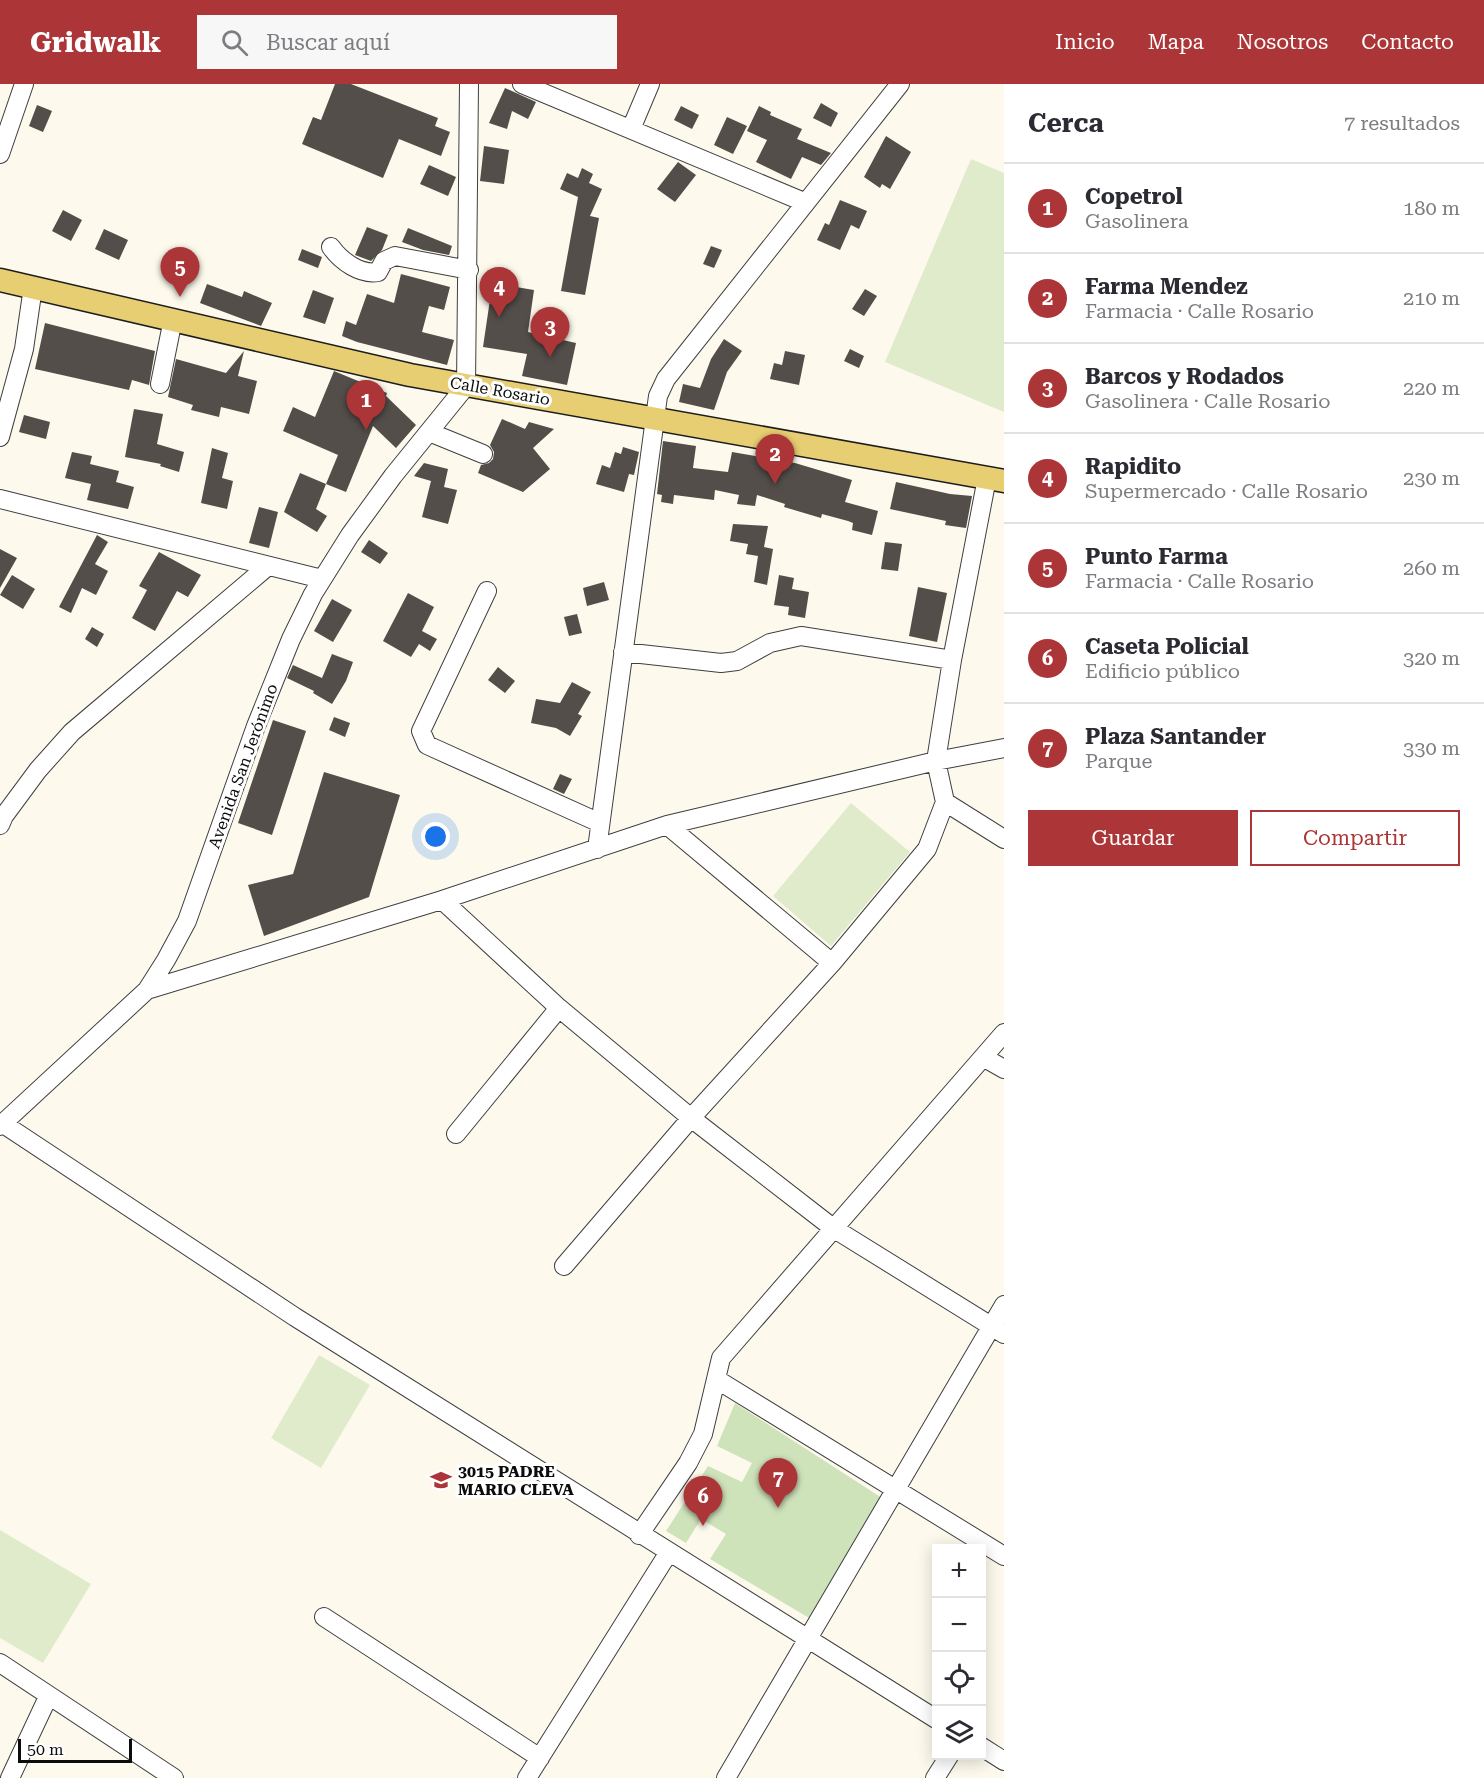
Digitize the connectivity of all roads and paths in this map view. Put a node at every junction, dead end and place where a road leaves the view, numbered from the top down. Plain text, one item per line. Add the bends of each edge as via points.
1 (24, 84) edge
2 (469, 84) edge
3 (522, 84) edge
4 (650, 84) edge
5 (900, 84) edge
6 (631, 129) junction
7 (0, 154) edge
8 (804, 202) junction
9 (331, 247) dead end
10 (469, 270) junction
11 (0, 280) edge
12 (33, 287) junction
13 (173, 319) junction
14 (160, 384) dead end
15 (466, 386) junction
16 (656, 418) junction
17 (429, 432) junction
18 (0, 437) edge
19 (483, 454) dead end
20 (996, 479) edge
21 (0, 499) edge
22 (268, 566) junction
23 (322, 579) junction
24 (487, 591) dead end
25 (623, 652) junction
26 (952, 660) junction
27 (1004, 748) edge
28 (936, 761) junction
29 (945, 802) junction
30 (600, 823) junction
31 (0, 825) edge
32 (667, 825) junction
33 (1004, 839) edge
34 (597, 849) junction
35 (442, 900) junction
36 (832, 963) junction
37 (147, 990) junction
38 (559, 1008) junction
39 (1004, 1033) edge
40 (983, 1057) junction
41 (1004, 1069) edge
42 (691, 1118) junction
43 (1, 1124) edge
44 (456, 1134) dead end
45 (833, 1228) junction
46 (564, 1266) dead end
47 (1004, 1305) edge
48 (998, 1330) edge
49 (716, 1379) junction
50 (897, 1490) junction
51 (639, 1535) junction
52 (669, 1552) junction
53 (1004, 1556) edge
54 (324, 1617) dead end
55 (808, 1640) junction
56 (0, 1663) edge
57 (48, 1697) junction
58 (932, 1717) edge
59 (986, 1750) edge
60 (540, 1758) junction
61 (946, 1760) edge
62 (1004, 1761) edge
63 (10, 1778) edge
64 (174, 1778) edge
65 (527, 1778) edge
66 (726, 1778) edge
67 (935, 1778) edge

1 - 7 street
2 - 10 street
3 - 6 street
4 - 6 street
5 - 8 street
6 - 8 street
8 - 16 street via 666,379 658,396
9 - 10 street via 345,263 372,273 395,256
10 - 15 street
11 - 12 main road, Calle Rosario
12 - 13 main road, Calle Rosario
12 - 18 street via 24,349
13 - 14 street
13 - 15 main road, Calle Rosario
15 - 16 main road, Calle Rosario
15 - 17 street, Avenida San Jerónimo
16 - 20 main road, Calle Rosario
16 - 25 street
17 - 19 street
17 - 23 street, Avenida San Jerónimo via 375,501
20 - 26 street
21 - 22 street
22 - 23 street
22 - 31 street via 72,732 38,770
23 - 37 street, Avenida San Jerónimo via 286,650 187,921
24 - 30 street via 421,731 423,738 427,745
25 - 26 street via 721,663 737,661 770,643 801,636
25 - 30 street
26 - 28 street
27 - 28 street
28 - 29 street
28 - 32 street
29 - 33 street
29 - 36 street via 927,849
30 - 34 street
32 - 34 street
32 - 36 street
34 - 35 street
35 - 37 street
35 - 38 street
36 - 42 street
37 - 43 street, Avenida San Jerónimo
38 - 42 street
38 - 44 street
39 - 40 street
40 - 41 street
40 - 45 street
42 - 45 street
42 - 46 street
43 - 51 street via 295,1317
45 - 48 street
45 - 49 street via 721,1358
47 - 48 street
48 - 50 street
49 - 50 street
49 - 51 street via 702,1434 688,1463
50 - 53 street
50 - 55 street
51 - 52 street
52 - 55 street
52 - 60 street
54 - 60 street
55 - 58 street
55 - 66 street
56 - 57 street
57 - 63 street
57 - 64 street
59 - 62 street
60 - 65 street
61 - 67 street

